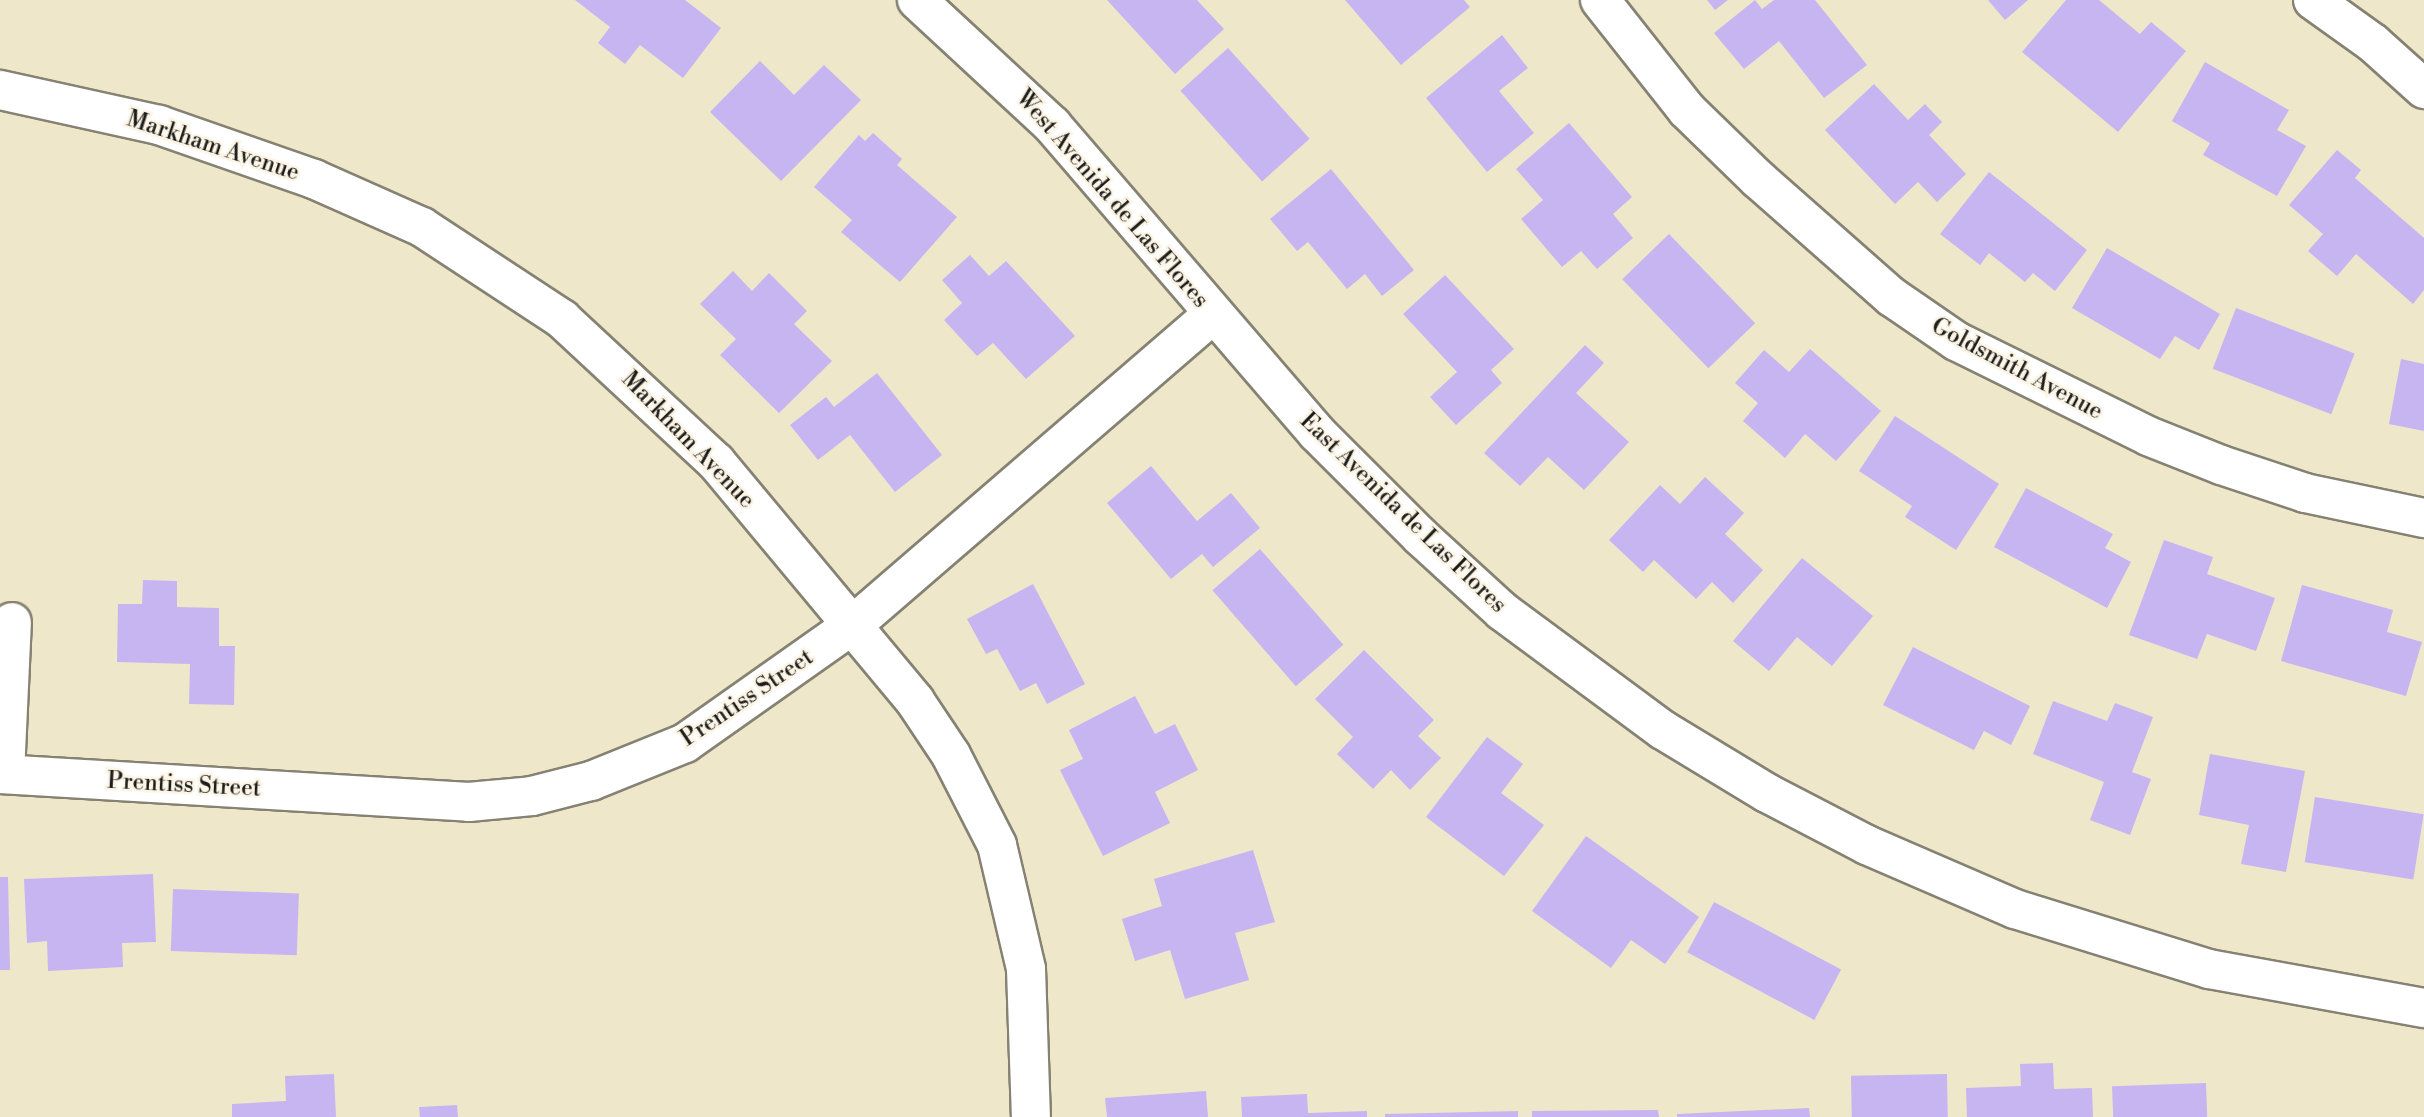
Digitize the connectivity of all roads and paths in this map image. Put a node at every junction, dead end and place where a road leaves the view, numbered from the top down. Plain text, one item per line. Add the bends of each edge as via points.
1 (917, 0) edge
2 (1600, 0) edge
3 (2313, 0) edge
4 (2424, 89) edge
5 (0, 90) edge
6 (1213, 314) junction
7 (2424, 518) edge
8 (12, 622) dead end
9 (854, 625) junction
10 (2, 774) edge
11 (2424, 1008) edge
12 (1031, 1117) edge

1 - 6 street, West Avenida de Las Flores via 1052,125
2 - 7 street, Goldsmith Avenue via 1687,110 1767,187 1882,289 1956,341 2111,418 2221,465 2305,493
3 - 4 street via 2373,43
5 - 9 street, Markham Avenue via 159,125 314,179 463,251 562,319 627,376 716,462
6 - 9 street, Prentiss Street
6 - 11 street, East Avenida de Las Flores via 1317,433 1502,611 1663,730 1767,793 1867,845 2003,904 2103,938 2222,971
8 - 10 street
9 - 10 street, Prentiss Street via 685,743 591,781 532,796 469,802
9 - 12 street, Markham Avenue via 951,755 996,845 1026,969

